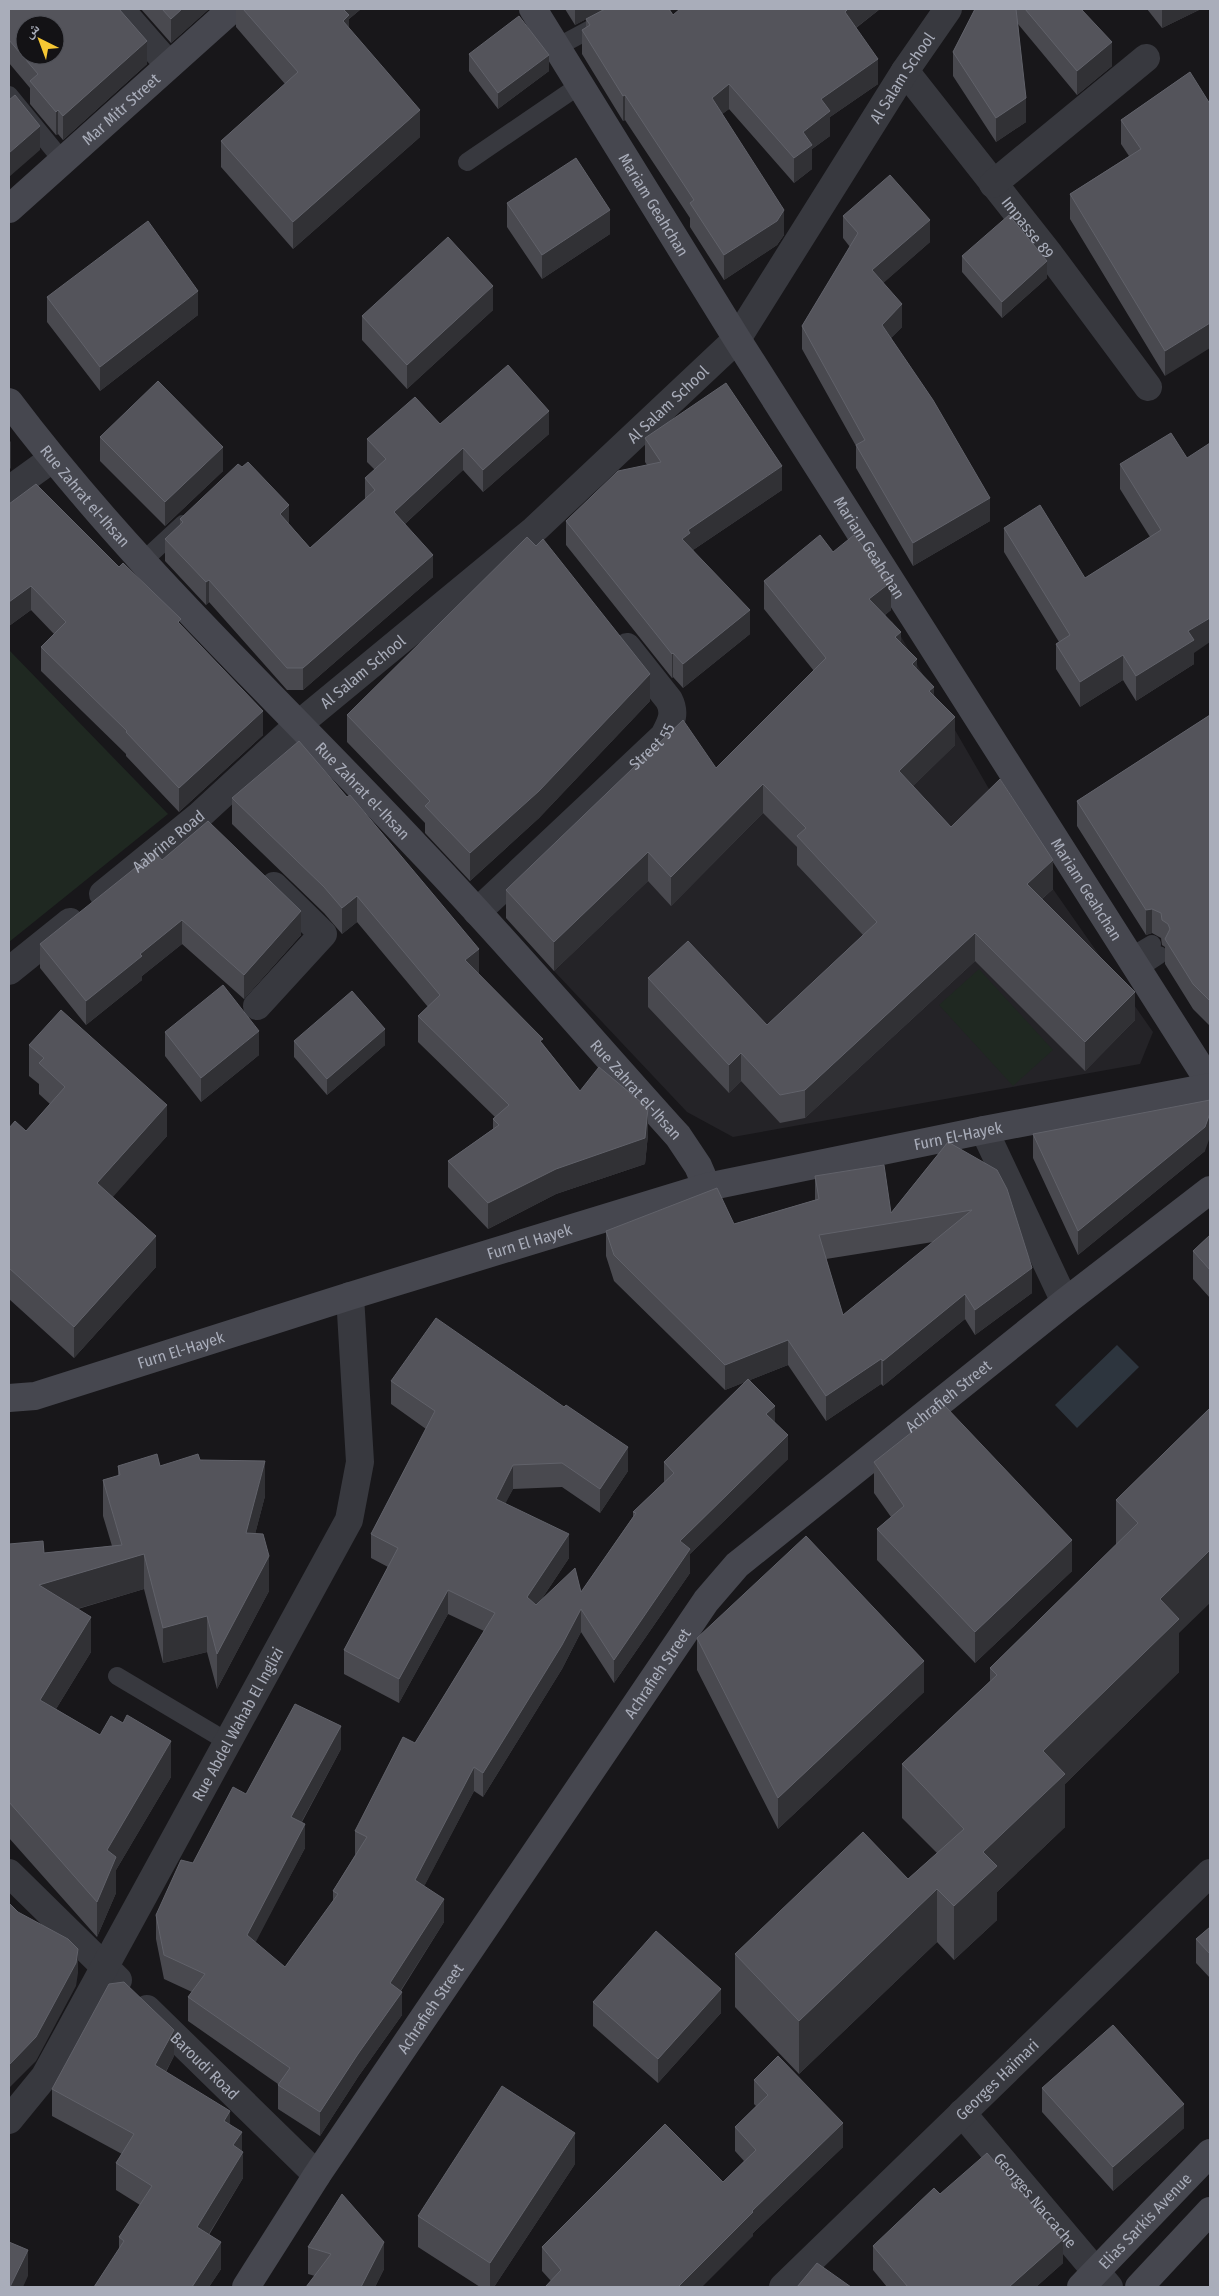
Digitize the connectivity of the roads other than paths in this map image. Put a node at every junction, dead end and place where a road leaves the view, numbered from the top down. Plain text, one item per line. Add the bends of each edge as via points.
1 (120, 9) edge
2 (232, 9) edge
3 (533, 9) edge
4 (628, 9) edge
5 (948, 9) edge
6 (557, 47) junction
7 (1146, 58) dead end
8 (169, 65) junction
9 (904, 71) junction
10 (580, 85) junction
11 (9, 95) edge
12 (62, 160) junction
13 (467, 162) dead end
14 (994, 184) junction
15 (9, 209) edge
16 (738, 339) junction
17 (1148, 386) dead end
18 (9, 402) edge
19 (52, 459) junction
20 (9, 490) edge
21 (193, 514) edge
22 (534, 530) junction
23 (552, 554) edge
24 (143, 561) junction
25 (614, 630) edge
26 (299, 724) junction
27 (200, 815) junction
28 (221, 835) edge
29 (255, 868) edge
30 (477, 912) junction
31 (9, 971) edge
32 (257, 1006) dead end
33 (1210, 1085) edge
34 (984, 1130) junction
35 (707, 1187) junction
36 (1210, 1190) edge
37 (350, 1296) junction
38 (1065, 1302) junction
39 (9, 1398) edge
40 (117, 1676) dead end
41 (228, 1742) junction
42 (9, 1873) edge
43 (1210, 1873) edge
44 (105, 1968) junction
45 (962, 2113) junction
46 (9, 2120) edge
47 (1210, 2153) edge
48 (317, 2175) junction
49 (1210, 2211) edge
50 (1096, 2282) edge
51 (246, 2287) edge
52 (783, 2287) edge
53 (1139, 2287) edge

1 - 8 street
2 - 8 street, Mar Mitr Street
3 - 6 street, Mariam Geahchan
4 - 6 lane
5 - 9 street, Al Salam School
6 - 10 street, Mariam Geahchan
7 - 14 street
8 - 12 street, Mar Mitr Street
9 - 14 street, Impasse 89
9 - 16 street, Al Salam School
10 - 13 lane
10 - 16 street, Mariam Geahchan
11 - 12 lane
12 - 15 street, Mar Mitr Street
14 - 17 street, Impasse 89
16 - 22 street, Al Salam School
16 - 33 street, Mariam Geahchan via 1145,956
18 - 19 street, Rue Zahrat el-Ihsan
19 - 20 street
19 - 24 street, Rue Zahrat el-Ihsan
21 - 24 lane
22 - 23 street
22 - 26 street, Al Salam School
24 - 26 street, Rue Zahrat el-Ihsan
25 - 30 street, Street 55 via 669,700 674,709 672,720 664,736
26 - 27 street, Aabrine Road
26 - 30 street, Rue Zahrat el-Ihsan
27 - 28 street
27 - 31 street, Aabrine Road
29 - 32 street via 323,934
30 - 35 street, Rue Zahrat el-Ihsan via 678,1136 698,1166
33 - 34 street, Furn El-Hayek
34 - 35 street, Furn El-Hayek
34 - 38 street
35 - 37 street, Furn El Hayek
36 - 38 street, Achrafieh Street
37 - 39 street, Furn El-Hayek via 35,1396
37 - 41 street, Rue Abdel Wahab El Inglizi via 360,1462 349,1520
38 - 48 street, Achrafieh Street via 737,1565 712,1594
40 - 41 lane
41 - 44 street, Rue Abdel Wahab El Inglizi
42 - 44 street, Baroudi Road
43 - 45 street, Georges Haïmari
44 - 46 street, Rue Abdel Wahab El Inglizi via 45,2076
44 - 48 street, Baroudi Road
45 - 50 street, Georges Naccache
45 - 52 street, Georges Haïmari
47 - 50 street, Elias Sarkis Avenue
48 - 51 street, Achrafieh Street
49 - 53 street

